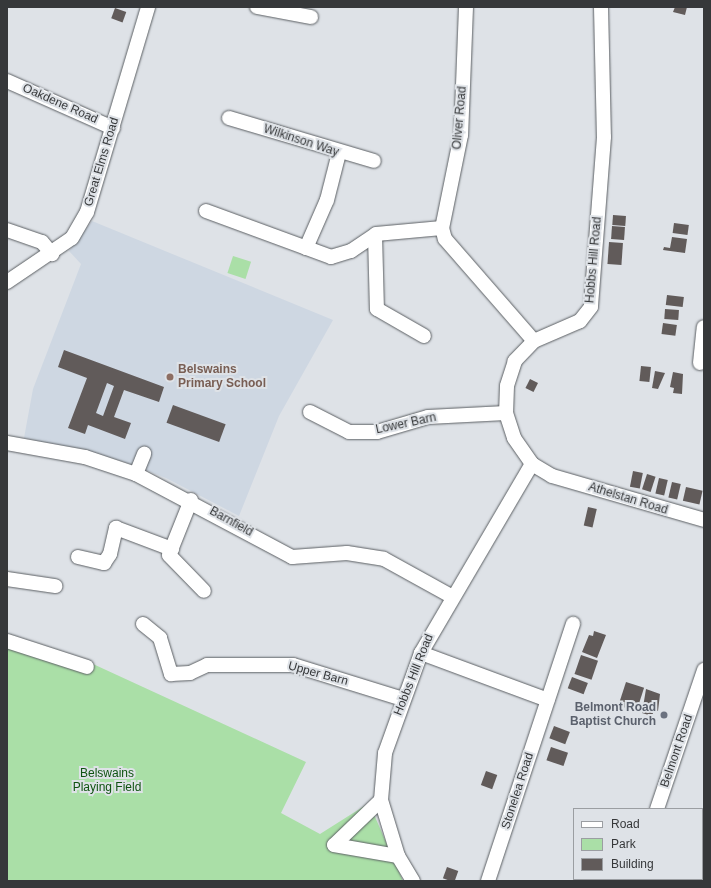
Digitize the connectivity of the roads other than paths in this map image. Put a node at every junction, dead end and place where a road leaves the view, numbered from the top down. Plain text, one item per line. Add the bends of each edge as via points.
1 (148, 7) edge
2 (257, 7) edge
3 (466, 7) edge
4 (601, 7) edge
5 (311, 17) dead end
6 (7, 81) edge
7 (229, 118) dead end
8 (113, 128) junction
9 (339, 153) junction
10 (374, 161) dead end
11 (206, 211) dead end
12 (442, 228) junction
13 (7, 230) edge
14 (375, 235) junction
15 (306, 248) junction
16 (52, 254) junction
17 (7, 282) edge
18 (704, 327) edge
19 (424, 336) dead end
20 (534, 341) junction
21 (700, 363) dead end
22 (310, 412) dead end
23 (506, 413) junction
24 (7, 443) edge
25 (144, 454) dead end
26 (532, 464) junction
27 (136, 474) junction
28 (552, 476) joint
29 (191, 500) junction
30 (704, 520) edge
31 (172, 549) junction
32 (78, 557) dead end
33 (7, 579) edge
34 (54, 586) dead end
35 (204, 591) dead end
36 (451, 596) junction
37 (143, 624) dead end
38 (573, 624) dead end
39 (7, 641) edge
40 (421, 653) junction
41 (86, 667) dead end
42 (704, 670) edge
43 (403, 699) junction
44 (548, 700) junction
45 (381, 800) junction
46 (657, 808) edge
47 (398, 856) junction
48 (413, 881) edge
49 (488, 881) edge

1 - 8 street, Great Elms Road
2 - 5 street
3 - 12 street, Oliver Road via 461,135
4 - 20 street, Hobbs Hill Road via 604,137 591,307 580,321
6 - 8 street, Oakdene Road
7 - 9 street, Wilkinson Way
8 - 16 street, Great Elms Road via 87,212 72,238
9 - 10 street, Wilkinson Way
9 - 15 street via 327,200
11 - 15 street
12 - 14 street
12 - 20 street via 445,240
13 - 16 street via 42,242
14 - 15 street via 350,251 330,257
14 - 19 street via 377,309
16 - 17 street, Great Elms Road via 16,273
18 - 21 street
20 - 23 street, Hobbs Hill Road via 515,361 507,386
22 - 23 street, Lower Barn via 349,432 377,432 428,417
23 - 26 street, Hobbs Hill Road via 514,438
24 - 27 street, Barnfield via 85,457
25 - 27 street
26 - 28 street, Hobbs Hill Road
26 - 36 street, Hobbs Hill Road
27 - 29 street, Barnfield
28 - 30 street, Athelstan Road
29 - 31 street
29 - 36 street, Barnfield via 292,557 347,553 384,559
31 - 32 street via 116,528 110,554 104,563
31 - 35 street via 169,555
33 - 34 street
36 - 40 street, Hobbs Hill Road
37 - 43 street, Upper Barn via 160,638 171,674 190,674 207,665 293,665
38 - 44 street, Stonelea Road
39 - 41 street
40 - 43 street, Hobbs Hill Road
40 - 44 street
42 - 46 street, Belmont Road
43 - 45 street, Hobbs Hill Road via 385,753
44 - 49 street, Stonelea Road
45 - 47 street, Hobbs Hill Road
45 - 47 street via 334,845
47 - 48 street, Hobbs Hill Road

